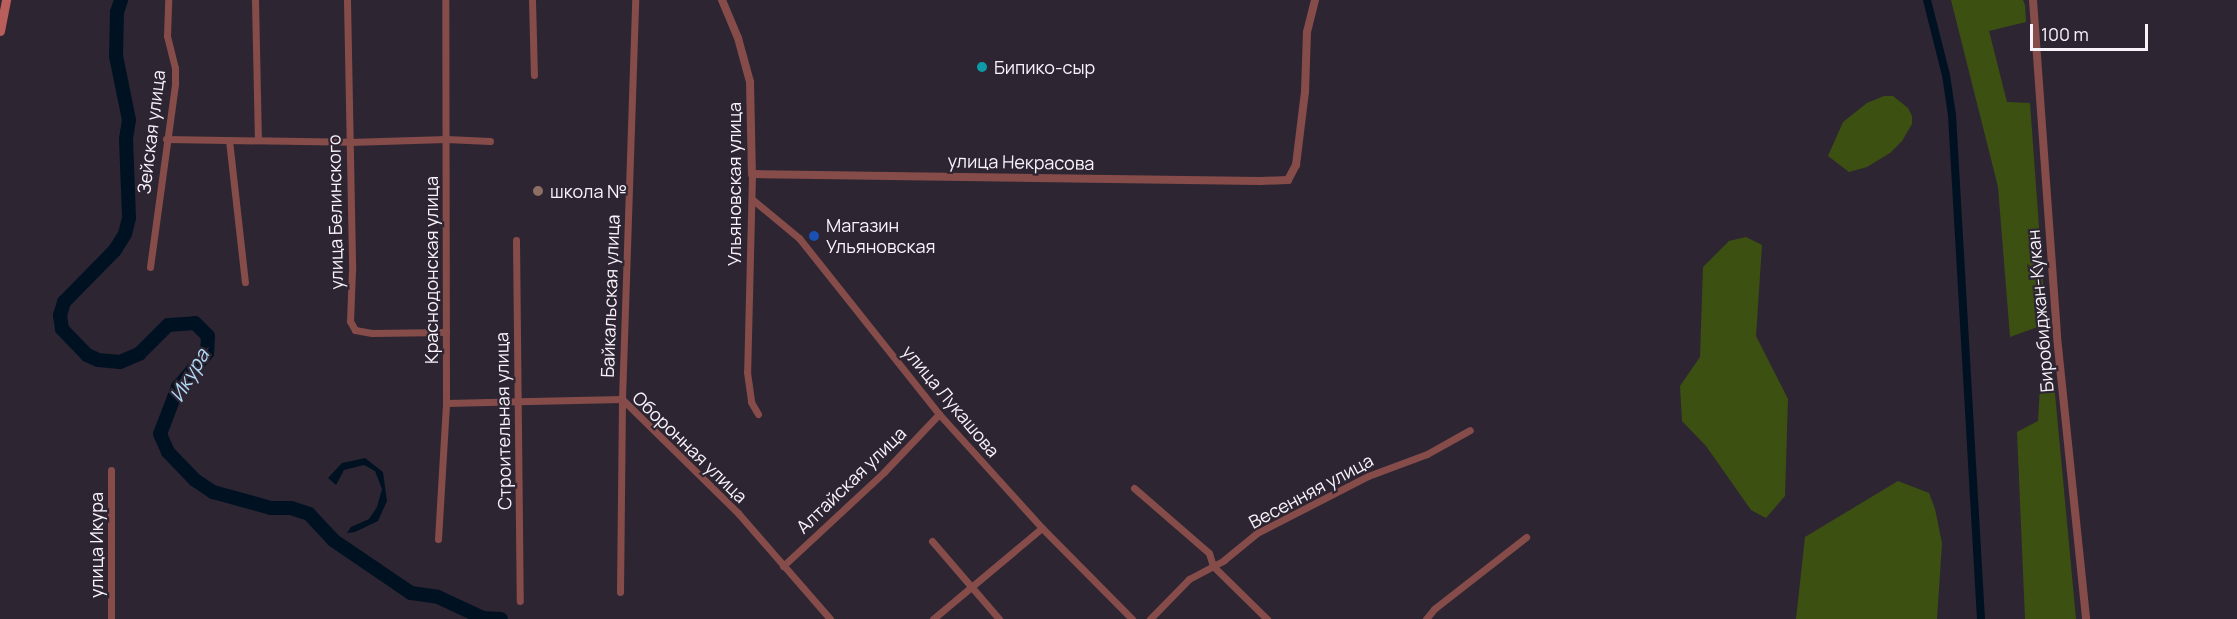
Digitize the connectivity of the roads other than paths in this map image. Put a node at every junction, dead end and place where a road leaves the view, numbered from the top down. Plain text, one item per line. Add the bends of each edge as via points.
1 (6, 0) edge
2 (168, 0) edge
3 (255, 0) edge
4 (346, 0) edge
5 (445, 0) edge
6 (532, 0) edge
7 (635, 0) edge
8 (722, 0) edge
9 (1315, 0) edge
10 (2033, 0) edge
11 (0, 31) edge
12 (534, 75) dead end
13 (166, 139) junction
14 (258, 139) junction
15 (446, 139) junction
16 (229, 140) junction
17 (490, 141) dead end
18 (349, 142) junction
19 (752, 174) junction
20 (753, 200) junction
21 (516, 240) dead end
22 (150, 267) dead end
23 (245, 282) dead end
24 (446, 332) junction
25 (622, 399) junction
26 (518, 401) junction
27 (446, 403) junction
28 (758, 414) dead end
29 (939, 414) junction
30 (1470, 430) dead end
31 (111, 470) dead end
32 (1134, 488) dead end
33 (1042, 528) junction
34 (1526, 537) dead end
35 (438, 539) dead end
36 (932, 541) dead end
37 (783, 566) junction
38 (1213, 566) junction
39 (973, 586) junction
40 (620, 592) dead end
41 (520, 601) dead end
42 (111, 619) edge
43 (830, 619) edge
44 (933, 619) edge
45 (999, 619) edge
46 (1132, 619) edge
47 (1150, 619) edge
48 (1267, 619) edge
49 (1426, 619) edge
50 (2086, 619) edge

1 - 11 main road
2 - 13 street, Зейская улица via 167,36 175,68
3 - 14 street
4 - 18 street, улица Белинского
5 - 15 street, Краснодонская улица
6 - 12 street
7 - 25 street, Байкальская улица
8 - 19 street, Ульяновская улица via 750,82
9 - 19 street, улица Некрасова via 1307,32 1296,165 1288,180
10 - 50 street, Биробиджан-Кукан via 2057,337
13 - 16 street
13 - 22 street, Зейская улица
14 - 16 street
14 - 18 street
15 - 17 street
15 - 18 street
15 - 24 street, Краснодонская улица
16 - 23 street
18 - 24 street, улица Белинского via 350,321 355,330 372,333
19 - 20 street, Ульяновская улица
20 - 28 street, Ульяновская улица via 747,372 751,402
20 - 29 street, улица Лукашова via 799,238
21 - 26 street, Строительная улица
24 - 27 street, Краснодонская улица
25 - 26 street, Оборонная улица
25 - 37 street, Оборонная улица via 738,513
25 - 40 street, Байкальская улица
26 - 27 street, Оборонная улица
26 - 41 street, Строительная улица
27 - 35 street, Краснодонская улица
29 - 33 street, улица Лукашова
29 - 37 street, Алтайская улица via 884,472
30 - 38 street, Весенняя улица via 1257,533
31 - 42 street, улица Икура
32 - 38 street via 1209,553
33 - 39 street
33 - 46 street, улица Лукашова
34 - 49 street
36 - 39 street
37 - 43 street, Оборонная улица
38 - 47 street, Весенняя улица via 1189,579
38 - 48 street
39 - 44 street
39 - 45 street

